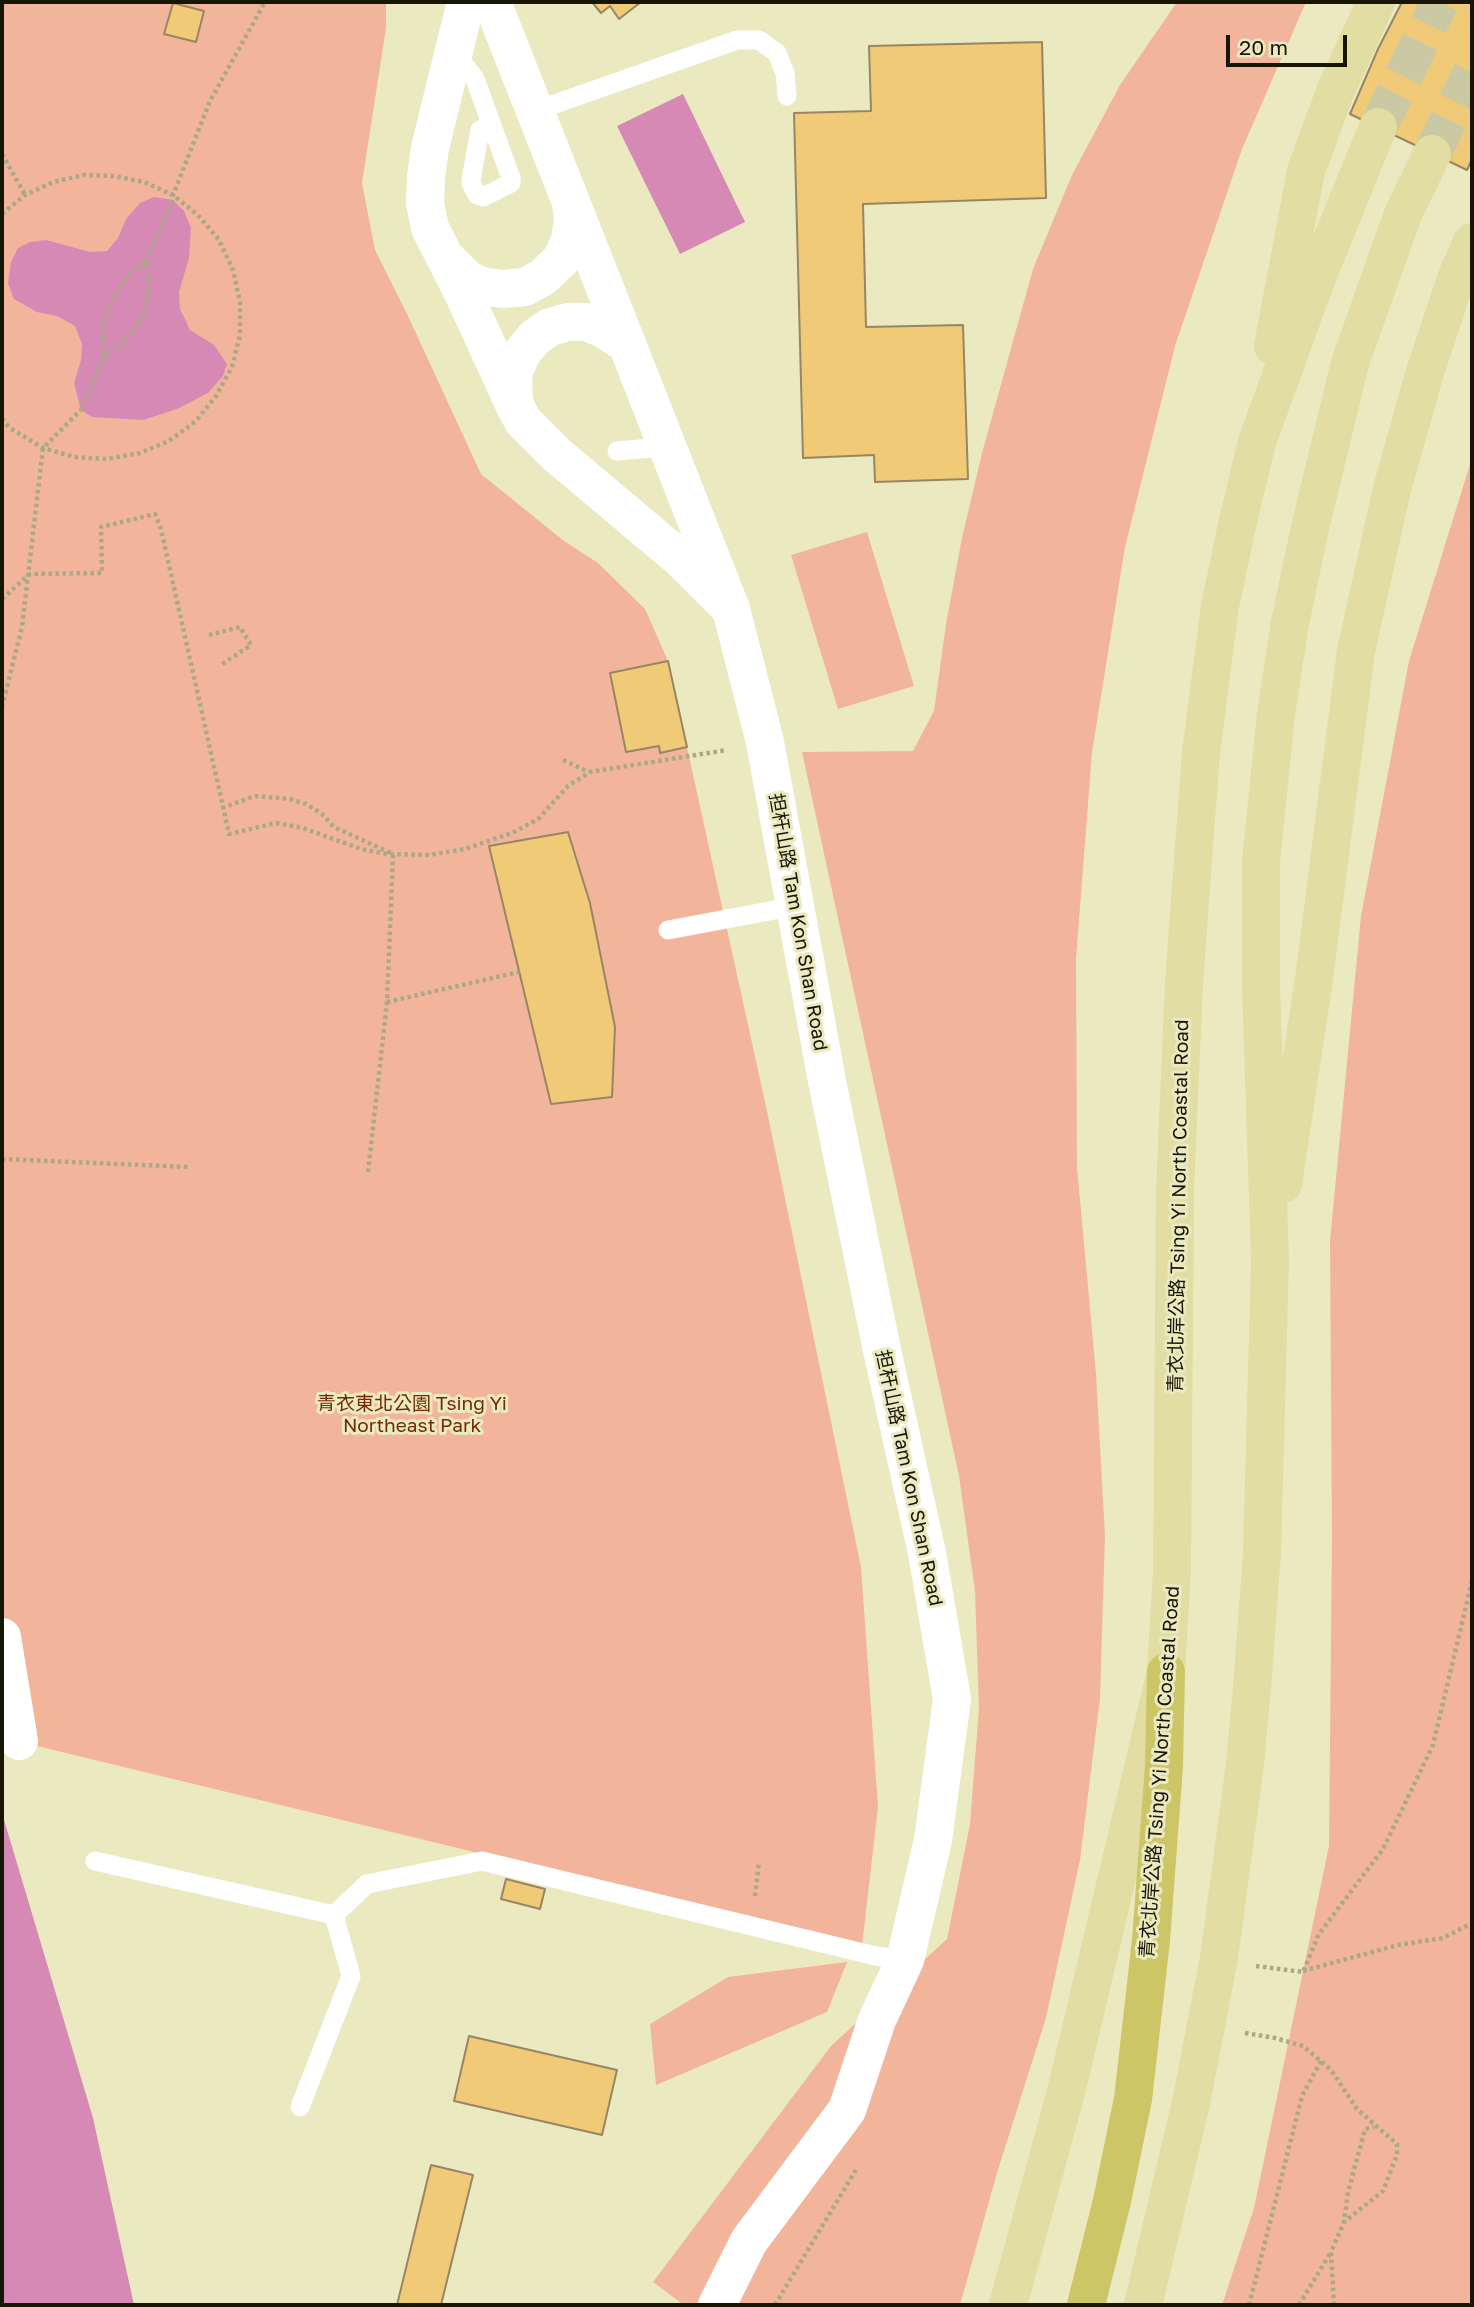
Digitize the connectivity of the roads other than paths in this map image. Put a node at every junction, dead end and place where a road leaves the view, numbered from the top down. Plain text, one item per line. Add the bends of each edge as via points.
1 (466, 2) edge
2 (492, 2) edge
3 (1376, 2) edge
4 (454, 51) junction
5 (787, 96) dead end
6 (536, 111) junction
7 (491, 124) dead end
8 (1378, 127) tunnel mouth
9 (1432, 153) tunnel mouth
10 (570, 199) junction
11 (1472, 242) edge
12 (445, 257) junction
13 (627, 344) junction
14 (515, 406) junction
15 (1257, 442) junction
16 (668, 449) junction
17 (617, 451) dead end
18 (730, 609) junction
19 (796, 906) junction
20 (668, 930) dead end
21 (1270, 1261) junction
22 (2, 1637) edge
23 (1166, 1672) junction
24 (19, 1741) dead end
25 (95, 1861) dead end
26 (334, 1915) junction
27 (905, 1960) junction
28 (300, 2107) dead end
29 (717, 2305) edge
30 (1008, 2305) edge
31 (1086, 2305) edge
32 (1143, 2305) edge

1 - 4 street
2 - 6 street
3 - 15 main road via 1306,171
4 - 7 lane via 475,79
4 - 12 street via 426,177 430,228
5 - 6 lane via 777,53 759,40 737,40
6 - 10 street
8 - 15 main road, 青衣北岸公路 Tsing Yi North Coastal Road
9 - 21 main road via 1403,214 1350,363 1310,528 1276,714 1261,862
10 - 12 street via 573,220 561,260 524,287 481,286
10 - 13 street, 担杆山路 Tam Kon Shan Road
11 - 21 main road via 1425,372 1392,489 1356,651 1302,1061
12 - 14 street, 担杆山路 Tam Kon Shan Road
13 - 14 street via 586,322 550,327 534,338 514,371
13 - 16 street, 担杆山路 Tam Kon Shan Road
14 - 18 street, 担杆山路 Tam Kon Shan Road via 534,434 682,560
15 - 23 main road, 青衣北岸公路 Tsing Yi North Coastal Road via 1220,606 1200,751 1191,871 1175,1191 1172,1570
16 - 17 lane
16 - 18 street, 担杆山路 Tam Kon Shan Road
18 - 19 street, 担杆山路 Tam Kon Shan Road via 765,742
19 - 20 lane
19 - 27 street, 担杆山路 Tam Kon Shan Road via 829,1094 927,1553 952,1699 933,1840
21 - 32 main road via 1262,1553 1245,1764 1206,2027
22 - 24 street
23 - 30 main road via 1061,2115
23 - 31 highway, 青衣北岸公路 Tsing Yi North Coastal Road via 1151,1940 1133,2099
25 - 26 lane
26 - 27 lane via 368,1884 482,1861
26 - 28 lane via 351,1976
27 - 29 street, 担杆山路 Tam Kon Shan Road via 877,2020 847,2110 749,2241

